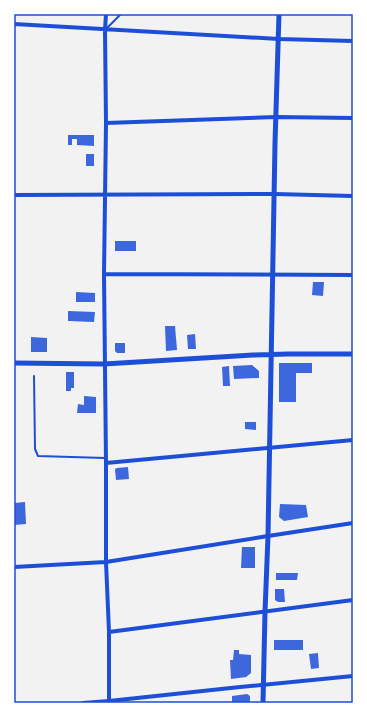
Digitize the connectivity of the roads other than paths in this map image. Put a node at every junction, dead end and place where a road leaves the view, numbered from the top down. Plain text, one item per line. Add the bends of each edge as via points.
1 (106, 14) edge
2 (121, 14) edge
3 (279, 14) edge
4 (14, 24) edge
5 (105, 30) junction
6 (279, 39) junction
7 (353, 41) edge
8 (276, 117) junction
9 (353, 118) edge
10 (106, 123) junction
11 (275, 194) junction
12 (14, 195) edge
13 (105, 195) junction
14 (353, 196) edge
15 (104, 274) junction
16 (273, 275) junction
17 (353, 275) edge
18 (353, 354) edge
19 (272, 355) junction
20 (14, 363) edge
21 (104, 364) junction
22 (34, 376) dead end
23 (353, 440) edge
24 (270, 448) junction
25 (106, 458) junction
26 (106, 463) junction
27 (353, 523) edge
28 (268, 536) junction
29 (106, 562) junction
30 (14, 567) edge
31 (353, 600) edge
32 (264, 612) junction
33 (109, 632) junction
34 (353, 676) edge
35 (263, 685) junction
36 (109, 702) edge
37 (83, 703) edge
38 (263, 703) edge

1 - 5 street
2 - 5 lane
3 - 6 street
4 - 5 street
5 - 6 street
5 - 10 street
6 - 7 street
6 - 8 street
8 - 9 street
8 - 10 street
8 - 11 street
10 - 13 street
11 - 13 street
11 - 14 street
11 - 16 street
12 - 13 street
13 - 15 street
15 - 16 street
15 - 21 street
16 - 17 street
16 - 19 street
18 - 19 street
19 - 21 street
19 - 24 street
20 - 21 street
21 - 25 street
22 - 25 lane via 35,449 38,456
23 - 24 street
24 - 26 street
24 - 28 street
25 - 26 street
26 - 29 street
27 - 28 street
28 - 29 street
28 - 32 street
29 - 30 street
29 - 33 street
31 - 32 street
32 - 33 street
32 - 35 street
33 - 36 street
34 - 35 street
35 - 36 street
35 - 38 street
36 - 37 street

